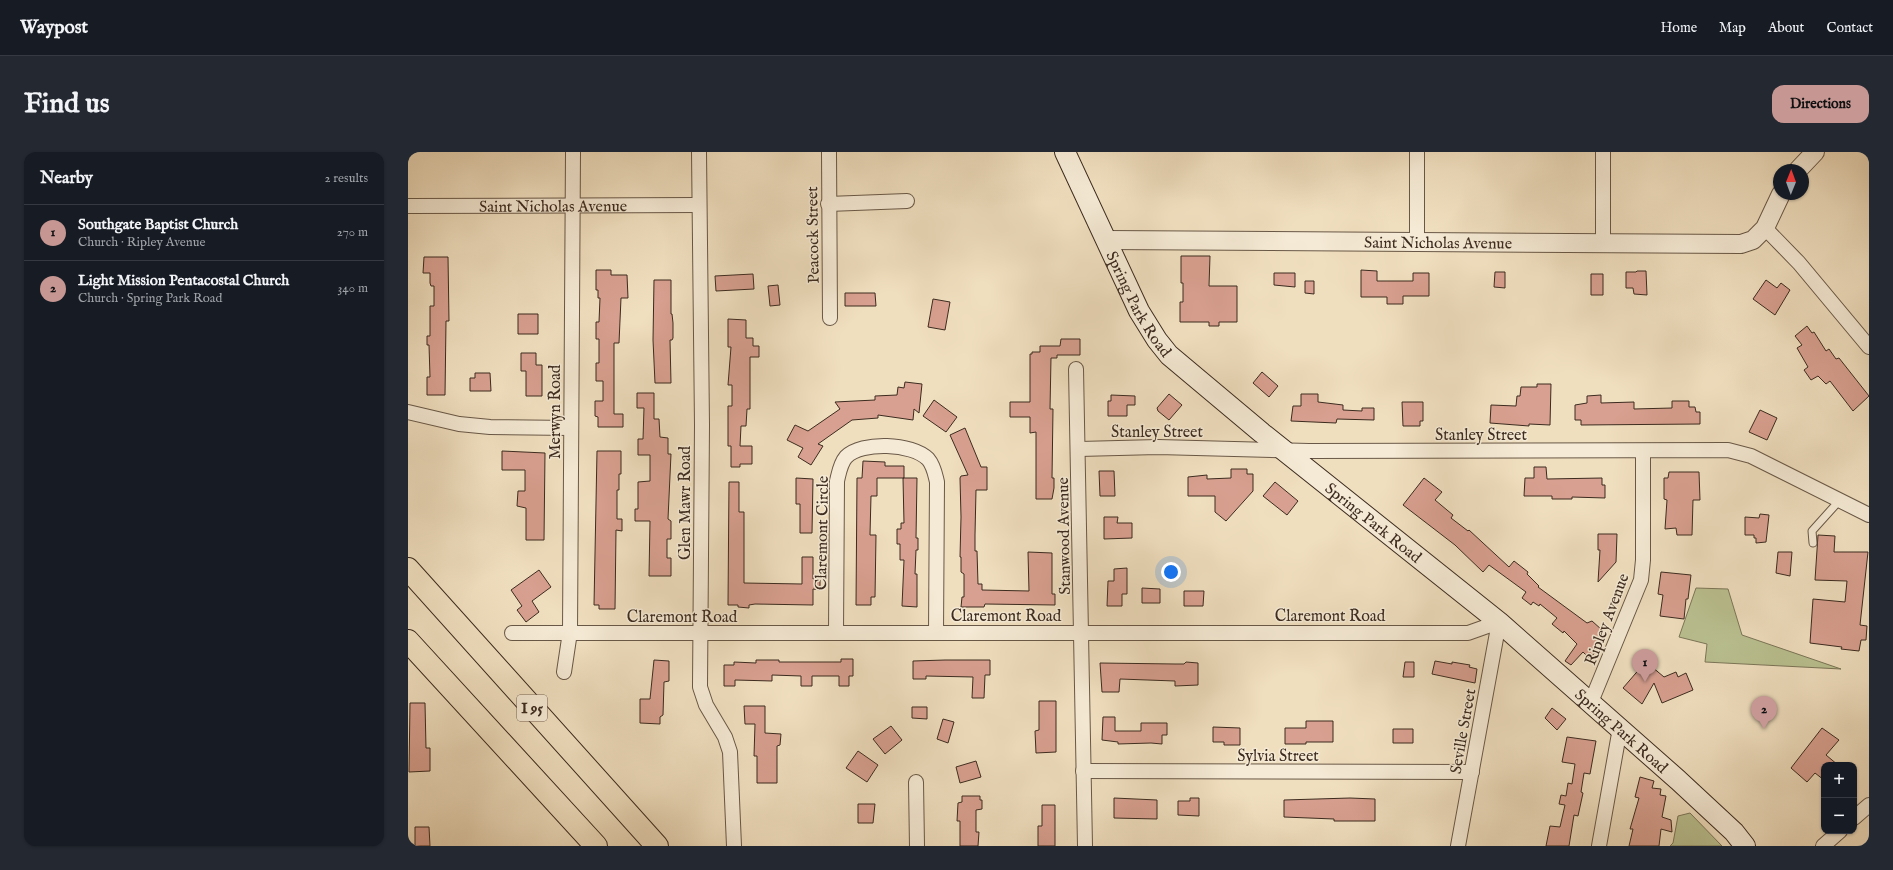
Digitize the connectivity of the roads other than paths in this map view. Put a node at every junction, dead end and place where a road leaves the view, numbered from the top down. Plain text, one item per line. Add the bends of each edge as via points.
1 (573, 152) edge
2 (699, 152) edge
3 (829, 152) edge
4 (1065, 152) edge
5 (1417, 152) edge
6 (1603, 152) edge
7 (1816, 152) edge
8 (1804, 164) edge
9 (1778, 200) edge
10 (907, 201) dead end
11 (828, 204) junction
12 (573, 205) junction
13 (699, 205) junction
14 (408, 206) edge
15 (1765, 228) junction
16 (1106, 240) junction
17 (1417, 243) junction
18 (1603, 244) junction
19 (830, 318) dead end
20 (1869, 347) edge
21 (1076, 369) dead end
22 (408, 412) edge
23 (571, 428) junction
24 (1078, 449) junction
25 (1285, 449) junction
26 (1643, 451) junction
27 (1840, 501) junction
28 (1869, 516) edge
29 (1813, 543) dead end
30 (408, 569) edge
31 (1499, 622) junction
32 (570, 632) junction
33 (936, 632) junction
34 (1082, 632) junction
35 (512, 633) dead end
36 (700, 633) junction
37 (836, 633) junction
38 (408, 640) edge
39 (564, 672) dead end
40 (1591, 702) junction
41 (1620, 728) junction
42 (1083, 772) junction
43 (1472, 772) junction
44 (916, 782) dead end
45 (1869, 805) edge
46 (1857, 815) edge
47 (1837, 834) edge
48 (596, 846) edge
49 (657, 846) edge
50 (734, 846) edge
51 (917, 846) edge
52 (1085, 846) edge
53 (1458, 846) edge
54 (1599, 846) edge
55 (1745, 846) edge
56 (1823, 846) edge

1 - 12 street, Merwyn Road
2 - 13 street, Glen Mawr Road
3 - 11 street, Peacock Street
4 - 16 main road, Spring Park Road
5 - 17 street
6 - 18 street
7 - 8 street
9 - 15 street
10 - 11 street
11 - 19 street, Peacock Street
12 - 13 street, Saint Nicholas Avenue
12 - 14 street, Saint Nicholas Avenue
12 - 23 street, Merwyn Road
13 - 36 street, Glen Mawr Road via 702,425
15 - 18 street, Saint Nicholas Avenue via 1754,240 1741,244
15 - 20 street via 1799,263
16 - 17 street, Saint Nicholas Avenue
16 - 25 main road, Spring Park Road via 1139,311 1169,355 1262,433
17 - 18 street, Saint Nicholas Avenue
21 - 24 street, Stanwood Avenue
22 - 23 street via 459,424
23 - 32 street, Merwyn Road
24 - 25 street, Stanley Street
24 - 34 street, Stanwood Avenue
25 - 26 street, Stanley Street
25 - 31 main road, Spring Park Road
26 - 27 street, Stanley Street via 1739,451
26 - 40 street, Ripley Avenue via 1641,580
27 - 28 street, Stanley Street
27 - 29 lane via 1812,531
30 - 49 highway, I 95
31 - 34 street, Claremont Road via 1468,632
31 - 40 main road, Spring Park Road
31 - 43 street, Seville Street
32 - 35 street, Claremont Road
32 - 36 street, Claremont Road
32 - 39 street, Merwyn Road
33 - 34 street, Claremont Road
33 - 37 street, Claremont Road
33 - 37 street, Claremont Circle via 935,470 918,452 905,447 866,447 854,451 846,458 837,480
34 - 42 street, Stanwood Avenue
36 - 37 street, Claremont Road
36 - 50 street, Glen Mawr Road via 700,687 706,705 725,737 732,762
38 - 48 highway
40 - 41 main road, Spring Park Road
41 - 54 street
41 - 55 main road, Spring Park Road via 1718,817
42 - 43 street, Sylvia Street
42 - 52 street, Stanwood Avenue
43 - 53 street, Seville Street
44 - 51 street
45 - 46 street
47 - 56 street

